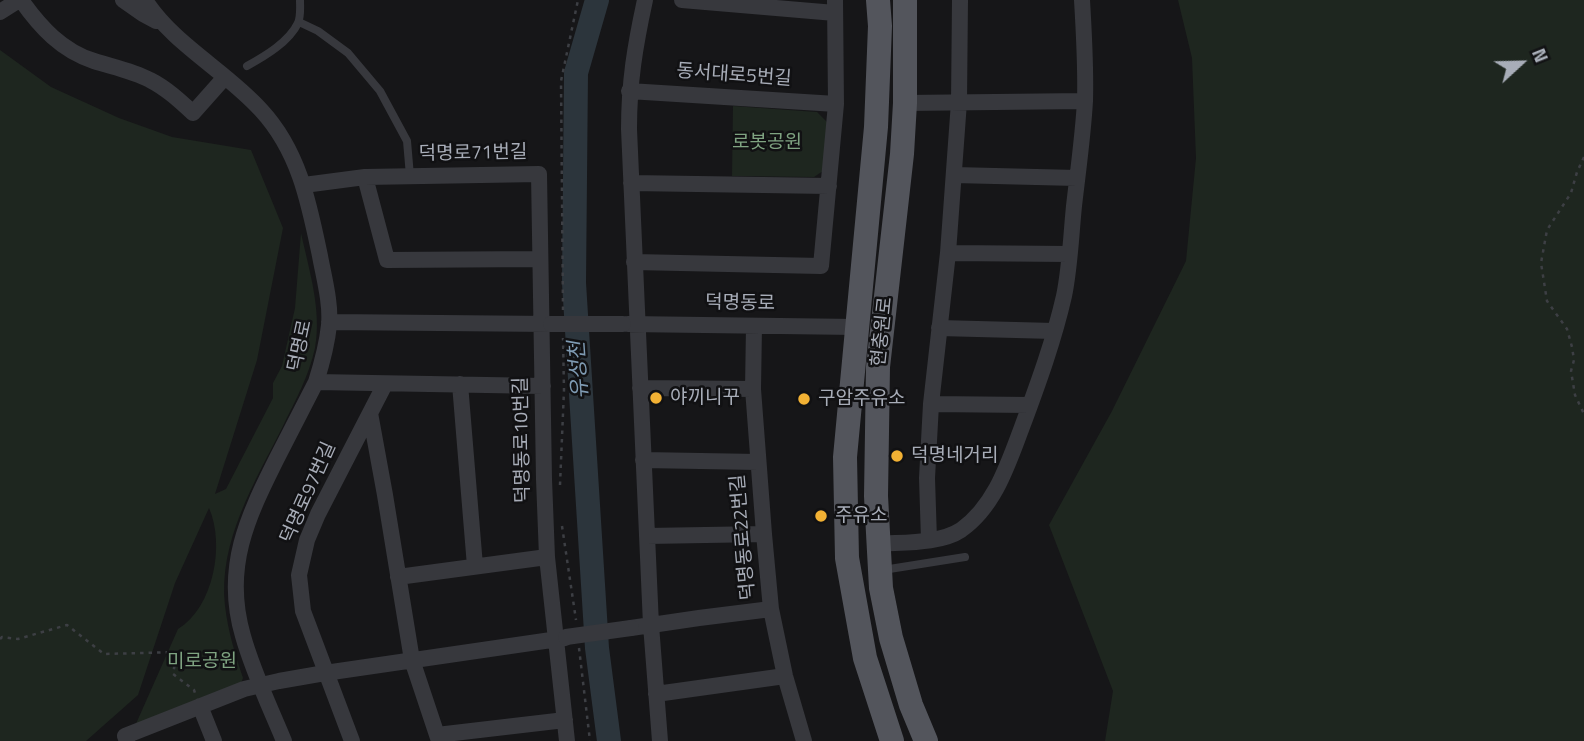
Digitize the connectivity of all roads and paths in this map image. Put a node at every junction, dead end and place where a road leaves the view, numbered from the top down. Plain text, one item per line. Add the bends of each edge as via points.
1 (20, 0) edge
2 (123, 0) edge
3 (145, 0) edge
4 (300, 0) edge
5 (578, 0) edge
6 (645, 0) edge
7 (682, 0) edge
8 (878, 0) edge
9 (905, 0) edge
10 (960, 0) edge
11 (1082, 0) edge
12 (835, 6) edge
13 (0, 12) edge
14 (299, 22) junction
15 (166, 27) junction
16 (247, 66) dead end
17 (225, 77) junction
18 (629, 91) junction
19 (1084, 100) junction
20 (959, 102) junction
21 (905, 103) junction
22 (836, 104) junction
23 (1584, 157) edge
24 (954, 175) junction
25 (410, 176) junction
26 (365, 177) junction
27 (1077, 178) junction
28 (631, 183) junction
29 (304, 185) junction
30 (829, 186) junction
31 (948, 253) junction
32 (1069, 254) junction
33 (540, 259) junction
34 (634, 262) junction
35 (329, 322) junction
36 (555, 322) junction
37 (630, 324) junction
38 (754, 326) junction
39 (856, 327) junction
40 (939, 328) junction
41 (1054, 331) junction
42 (316, 382) junction
43 (385, 384) junction
44 (460, 384) junction
45 (543, 386) junction
46 (640, 388) junction
47 (753, 389) junction
48 (931, 404) junction
49 (1030, 405) junction
50 (370, 413) junction
51 (1584, 414) edge
52 (643, 460) junction
53 (758, 462) junction
54 (559, 496) dead end
55 (561, 522) dead end
56 (764, 534) junction
57 (647, 537) junction
58 (929, 540) junction
59 (878, 544) junction
60 (547, 557) junction
61 (965, 558) dead end
62 (475, 566) junction
63 (880, 571) junction
64 (398, 577) junction
65 (771, 609) junction
66 (576, 624) dead end
67 (651, 625) junction
68 (561, 638) junction
69 (0, 639) edge
70 (579, 649) dead end
71 (412, 660) junction
72 (325, 673) junction
73 (785, 676) junction
74 (260, 684) junction
75 (656, 694) junction
76 (200, 706) junction
77 (565, 720) junction
78 (438, 738) edge
79 (127, 741) edge
80 (214, 741) edge
81 (284, 741) edge
82 (352, 741) edge
83 (567, 741) edge
84 (590, 741) edge
85 (660, 741) edge
86 (804, 741) edge
87 (892, 741) edge
88 (926, 741) edge

1 - 13 street
1 - 17 street via 36,22 73,52 150,80 193,113
2 - 15 street
3 - 15 street, 덕명로
4 - 14 lane
5 - 36 path via 561,80
6 - 18 street
7 - 12 street
8 - 39 main road, 현충원로 via 876,127
9 - 21 main road, 현충원로
10 - 20 street
11 - 19 street
12 - 22 street
14 - 16 lane via 279,47
14 - 25 lane via 348,53 380,91 407,141
15 - 17 street, 덕명로
17 - 29 street, 덕명로 via 278,130
18 - 22 street, 동서대로5번길
18 - 28 street
19 - 20 street
19 - 27 street
20 - 21 street
20 - 24 street
21 - 59 main road, 현충원로 via 878,367
22 - 30 street
23 - 51 path via 1572,193 1547,230 1541,263 1547,300 1567,329 1575,395
24 - 27 street
24 - 31 street
25 - 26 street, 덕명로71번길
25 - 33 street, 덕명로71번길 via 539,174
26 - 29 street, 덕명로71번길
26 - 33 street via 387,260
27 - 32 street
28 - 30 street
28 - 34 street
29 - 35 street, 덕명로 via 325,279
30 - 34 street via 821,266
31 - 32 street
31 - 40 street
32 - 41 street
33 - 36 street, 덕명로71번길
34 - 37 street
35 - 36 street
35 - 42 street, 덕명로
36 - 37 street, 덕명동로, bridge
36 - 45 street, 덕명동로10번길
36 - 54 path via 564,390
37 - 38 street, 덕명동로
37 - 46 street
38 - 39 street, 덕명동로
38 - 47 street, 덕명동로22번길
39 - 87 main road, 현충원로 via 845,457 847,558 865,658
40 - 41 street
40 - 48 street
41 - 49 street
42 - 43 street
42 - 74 street, 덕명로 via 253,507 240,543 238,608
43 - 44 street
43 - 50 street, 덕명로97번길
44 - 45 street
44 - 62 street
45 - 60 street, 덕명동로10번길
46 - 47 street
46 - 52 street
47 - 53 street, 덕명동로22번길
48 - 49 street
48 - 58 street
49 - 58 street via 988,501 959,531
50 - 64 street
50 - 72 street, 덕명로97번길 via 318,514 299,575 303,611
52 - 53 street
52 - 57 street
53 - 56 street, 덕명동로22번길
55 - 66 path
56 - 57 street
56 - 65 street, 덕명동로22번길
57 - 67 street
58 - 59 street
59 - 63 main road, 현충원로
60 - 62 street
60 - 68 street, 덕명동로10번길
61 - 63 lane
62 - 64 street
63 - 88 main road, 현충원로 via 891,638
64 - 71 street
65 - 67 street
65 - 73 street, 덕명동로22번길
67 - 68 street, bridge
67 - 75 street
68 - 71 street
68 - 77 street, 덕명동로10번길
69 - 76 path via 18,639 67,625 104,654 177,652 173,674 194,690
70 - 84 path
71 - 72 street
71 - 78 street
72 - 74 street
72 - 82 street, 덕명로97번길
73 - 75 street
73 - 86 street, 덕명동로22번길
74 - 76 street
74 - 81 street, 덕명로
75 - 85 street
76 - 79 street via 125,736
76 - 80 street
77 - 78 street
77 - 83 street, 덕명동로10번길

